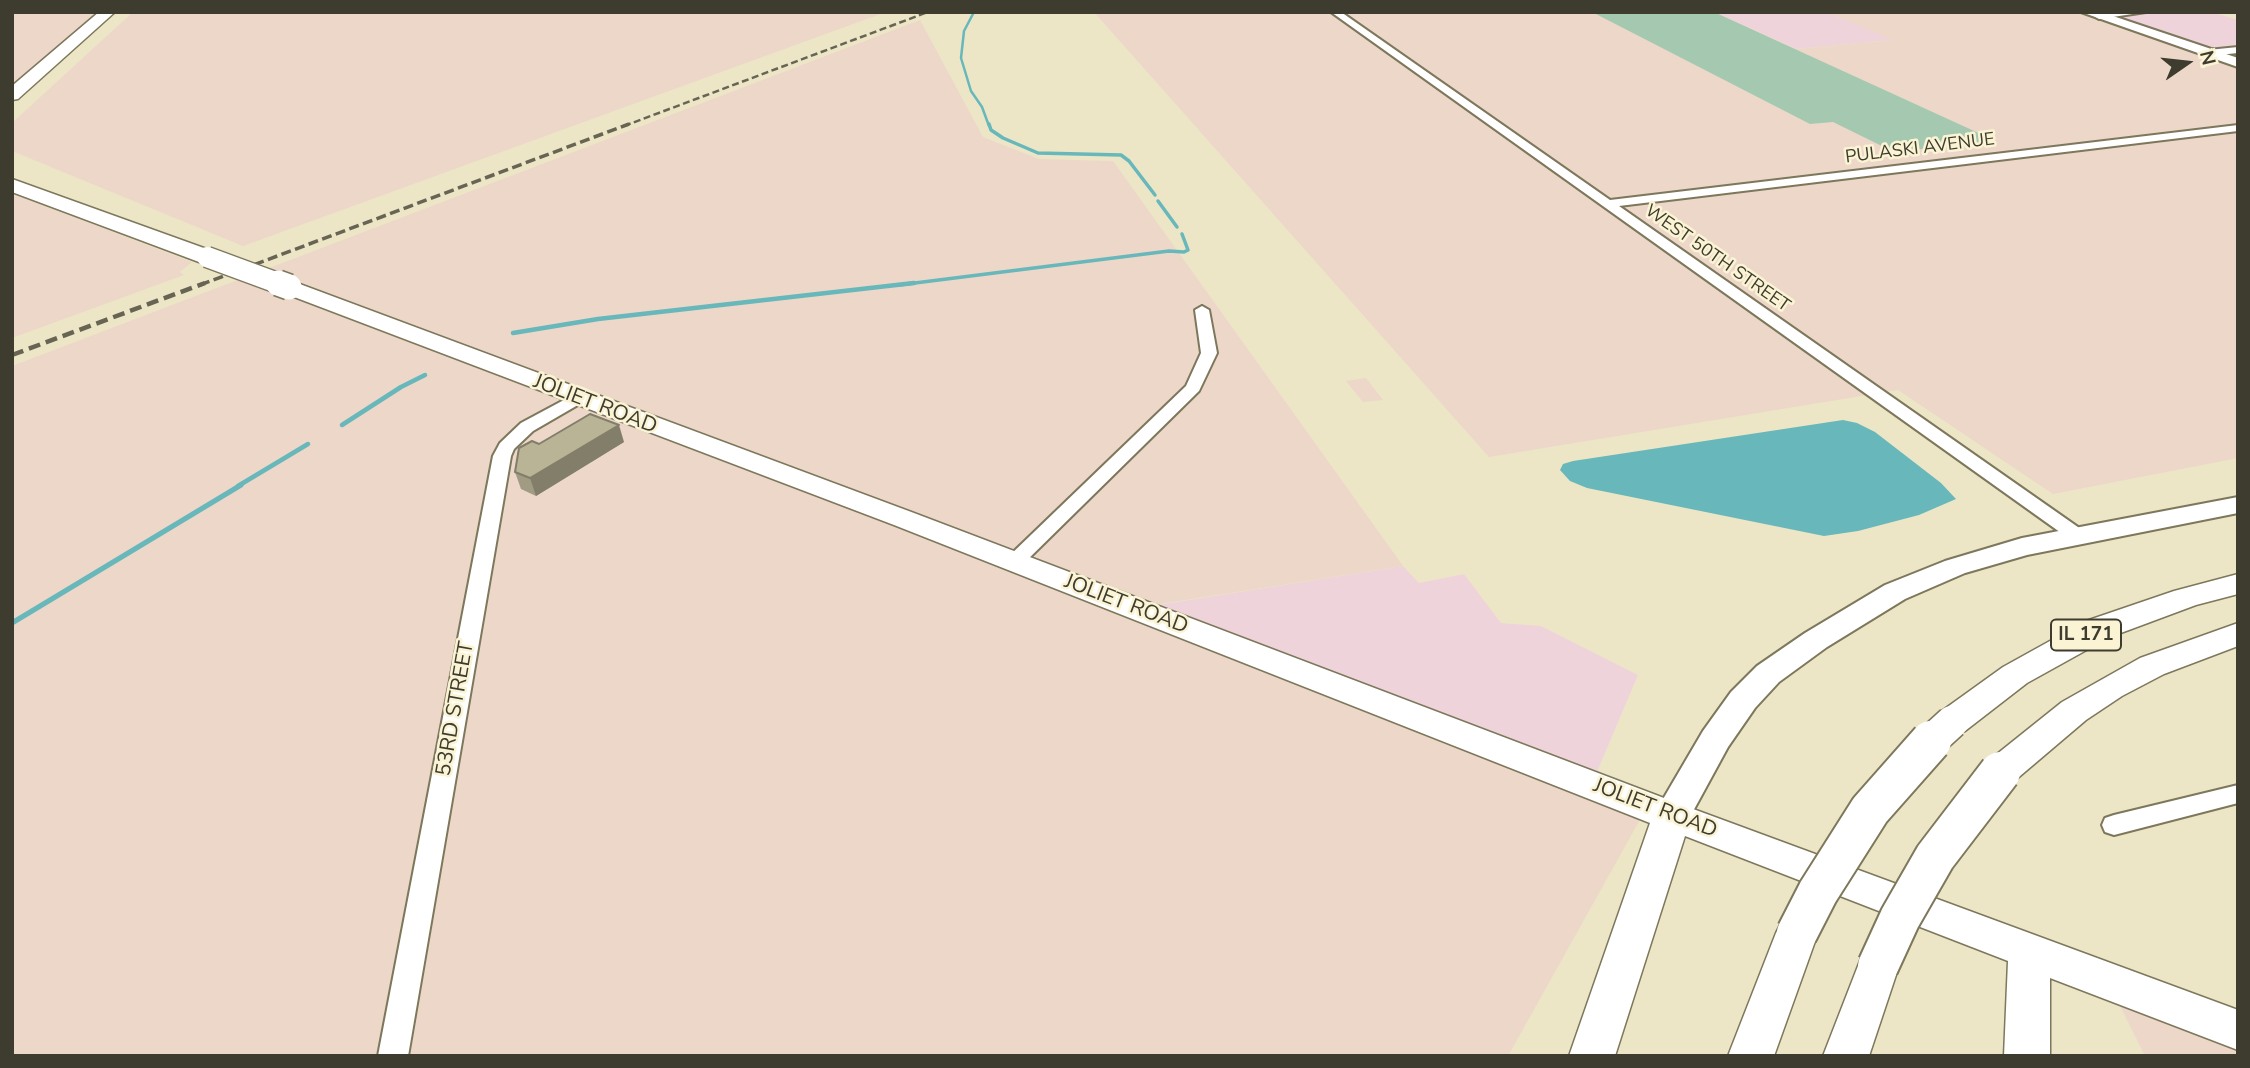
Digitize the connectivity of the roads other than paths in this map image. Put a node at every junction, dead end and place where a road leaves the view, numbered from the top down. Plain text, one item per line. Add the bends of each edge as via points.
1 (108, 12) edge
2 (1335, 12) edge
3 (2142, 12) edge
4 (2093, 14) edge
5 (2238, 50) edge
6 (2208, 53) junction
7 (2238, 63) edge
8 (12, 95) edge
9 (2238, 128) edge
10 (12, 185) edge
11 (1606, 204) junction
12 (1202, 310) dead end
13 (577, 398) junction
14 (2238, 505) edge
15 (2078, 536) junction
16 (1014, 562) junction
17 (2238, 584) edge
18 (2238, 634) edge
19 (2238, 794) edge
20 (1672, 816) junction
21 (2114, 825) dead end
22 (2029, 951) junction
23 (2238, 1030) edge
24 (393, 1056) edge
25 (1592, 1056) edge
26 (1751, 1056) edge
27 (1846, 1056) edge
28 (2027, 1056) edge

1 - 8 main road
2 - 11 street, WEST 50TH STREET
3 - 4 street
4 - 6 street
5 - 6 street
6 - 7 street
9 - 11 street, PULASKI AVENUE
10 - 13 main road, JOLIET ROAD, bridge
11 - 15 street, WEST 50TH STREET
12 - 16 street via 1209,353 1193,388
13 - 16 main road, JOLIET ROAD
13 - 24 street, 53RD STREET via 527,427 502,456
14 - 15 street
15 - 20 street via 1991,556 1924,579 1816,640 1768,674 1743,700
16 - 20 main road, JOLIET ROAD
17 - 26 main road, IL 171, bridge via 2158,606 2098,629 2015,675 1921,750 1870,810 1818,891 1797,933
18 - 27 main road, IL 171, bridge via 2152,666 2110,688 2074,711 2000,772 1935,857 1900,918
19 - 21 street
20 - 22 main road, JOLIET ROAD
20 - 25 main road
22 - 23 main road, JOLIET ROAD
22 - 28 main road

